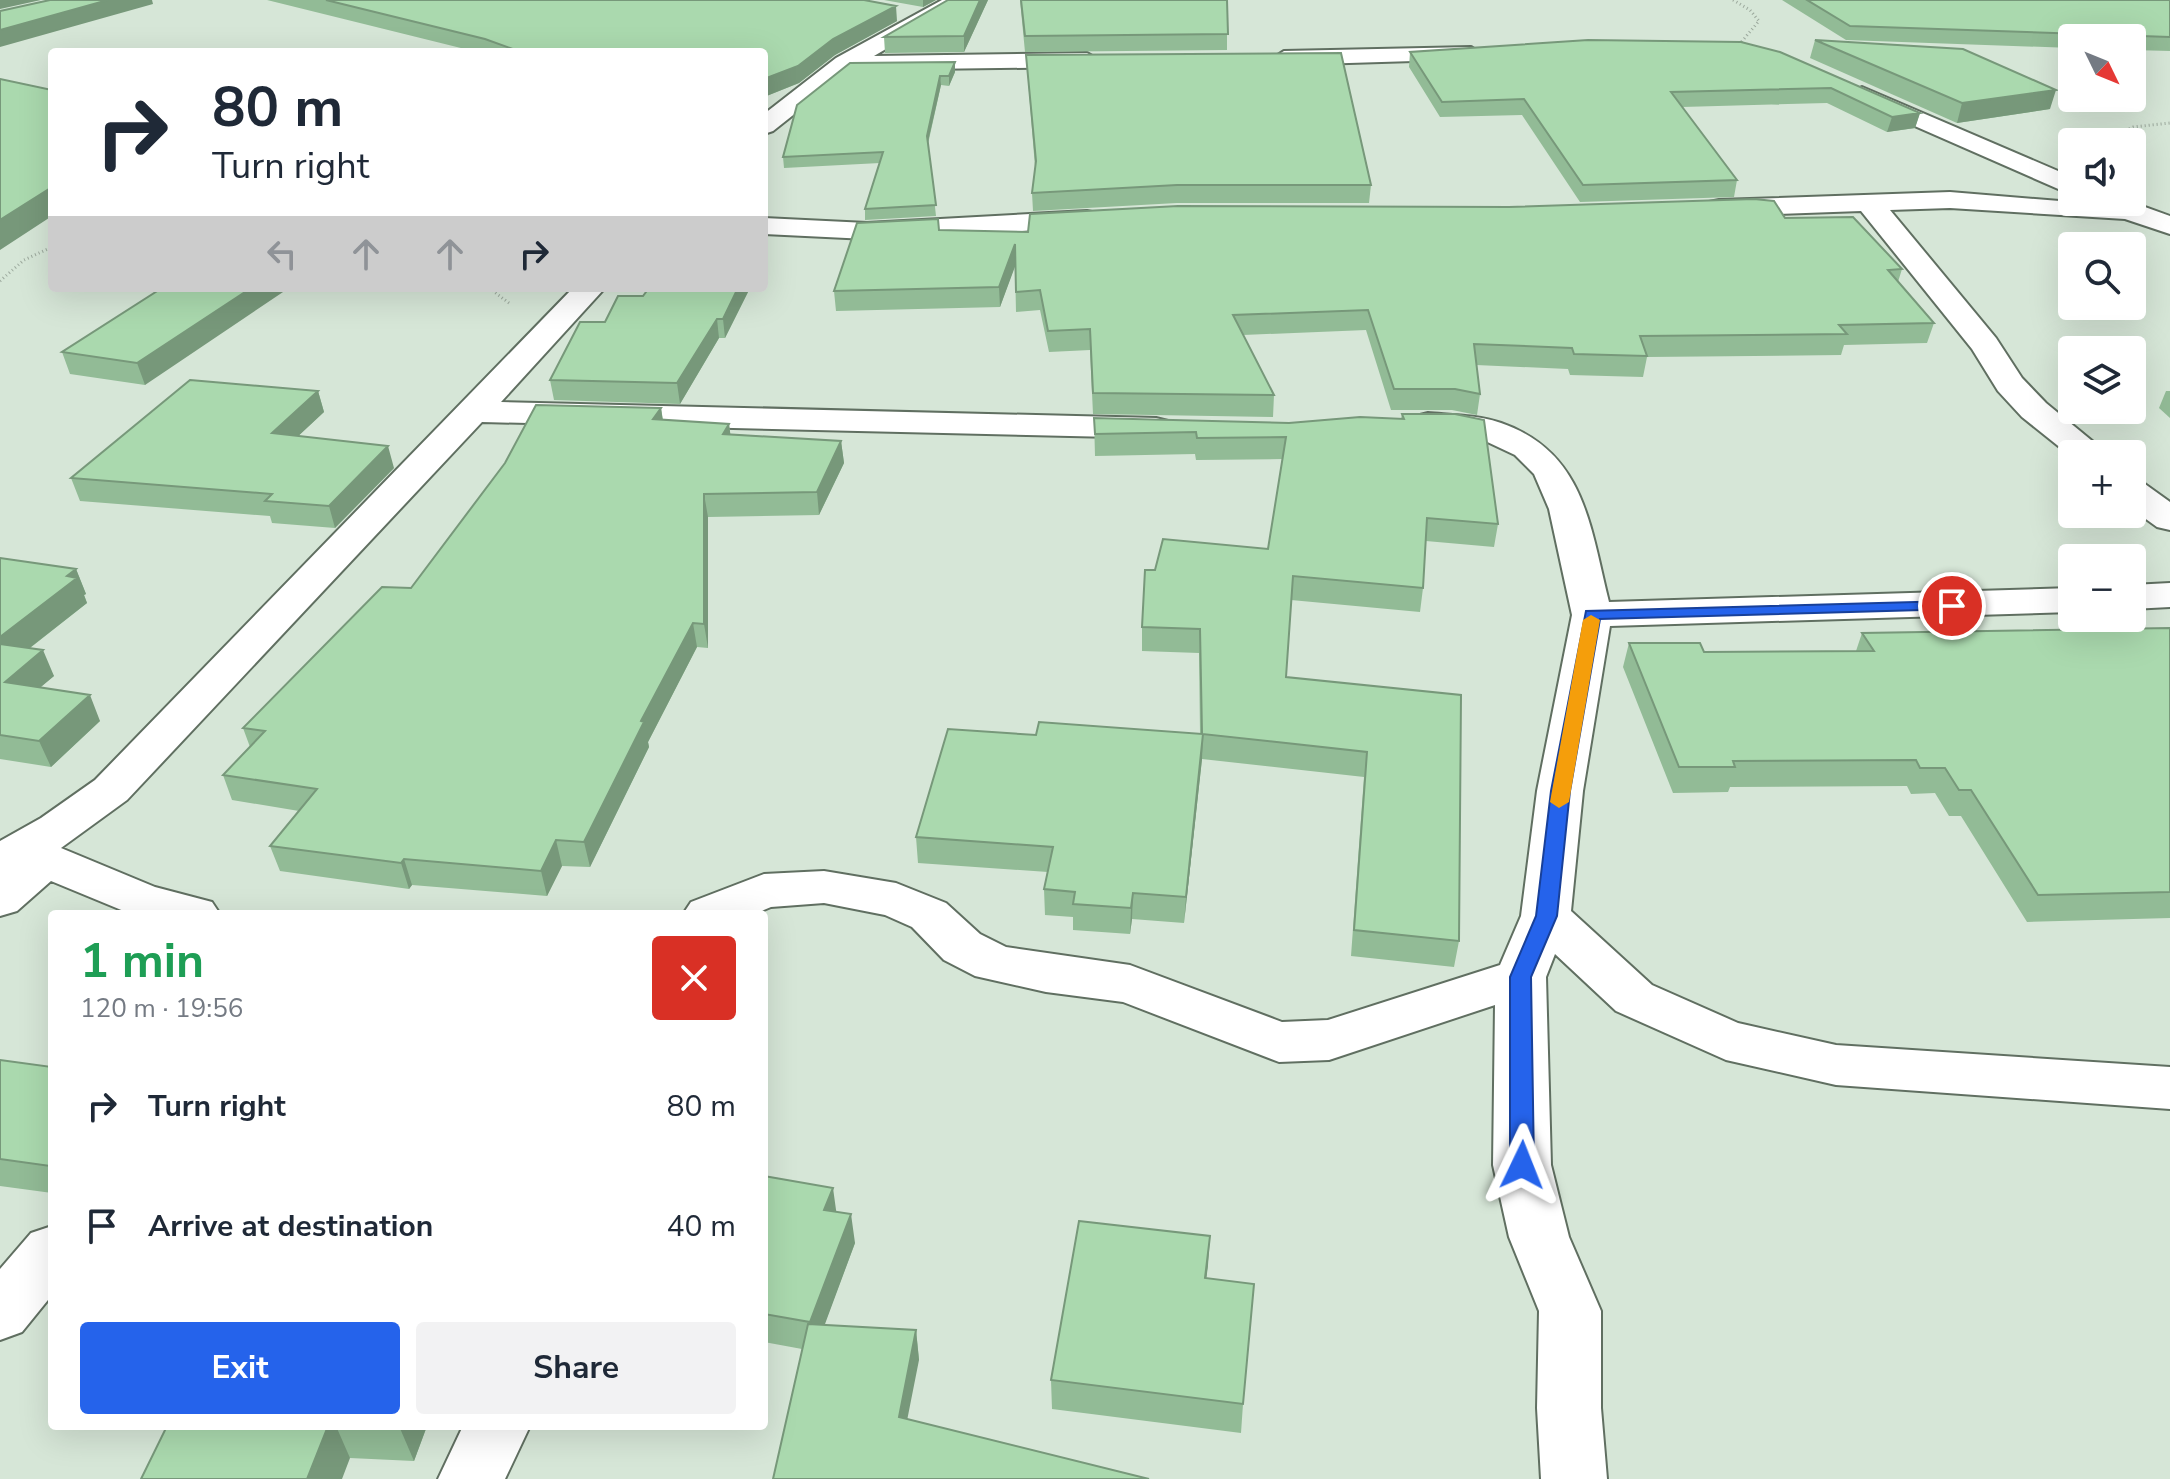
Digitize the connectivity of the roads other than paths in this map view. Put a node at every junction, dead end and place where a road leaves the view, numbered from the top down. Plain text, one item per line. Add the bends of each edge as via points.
1 (958, 0) edge
2 (888, 11) edge
3 (929, 17) junction
4 (1499, 53) edge
5 (1253, 58) edge
6 (1114, 60) edge
7 (844, 63) junction
8 (1844, 85) edge
9 (768, 123) edge
10 (2058, 181) edge
11 (1869, 203) junction
12 (2058, 204) edge
13 (1699, 209) edge
14 (2142, 216) edge
15 (1116, 217) edge
16 (768, 226) edge
17 (2170, 226) edge
18 (586, 292) edge
19 (474, 412) junction
20 (1390, 423) edge
21 (1192, 428) edge
22 (2072, 440) edge
23 (2146, 502) edge
24 (2170, 519) edge
25 (2170, 595) edge
26 (2146, 596) edge
27 (2058, 600) edge
28 (1592, 615) junction
29 (22, 857) edge
30 (0, 899) edge
31 (760, 902) edge
32 (180, 910) edge
33 (725, 910) edge
34 (1546, 916) junction
35 (1520, 977) junction
36 (2170, 1088) edge
37 (48, 1256) edge
38 (0, 1313) edge
39 (495, 1430) edge
40 (471, 1479) edge
41 (1574, 1479) edge

1 - 3 street
2 - 3 street
3 - 7 street
4 - 5 street
6 - 7 street
7 - 9 street
8 - 10 street
11 - 12 street
11 - 13 street
11 - 22 street via 1985,345 2010,384
14 - 17 street
15 - 16 street via 935,230
18 - 19 street
19 - 21 street
19 - 29 street via 111,790
20 - 28 street via 1452,423 1489,430 1527,448 1550,470 1567,509
23 - 24 street
25 - 26 street
27 - 28 street
28 - 34 street via 1560,791
29 - 30 street
29 - 32 street
31 - 33 street
31 - 35 street via 824,887 896,900 929,915 962,947 993,963 1130,984 1279,1042 1329,1040
34 - 35 street
34 - 36 street via 1634,998 1726,1040 1836,1065
35 - 41 street via 1522,1165 1539,1237 1570,1311
37 - 38 street
39 - 40 street

